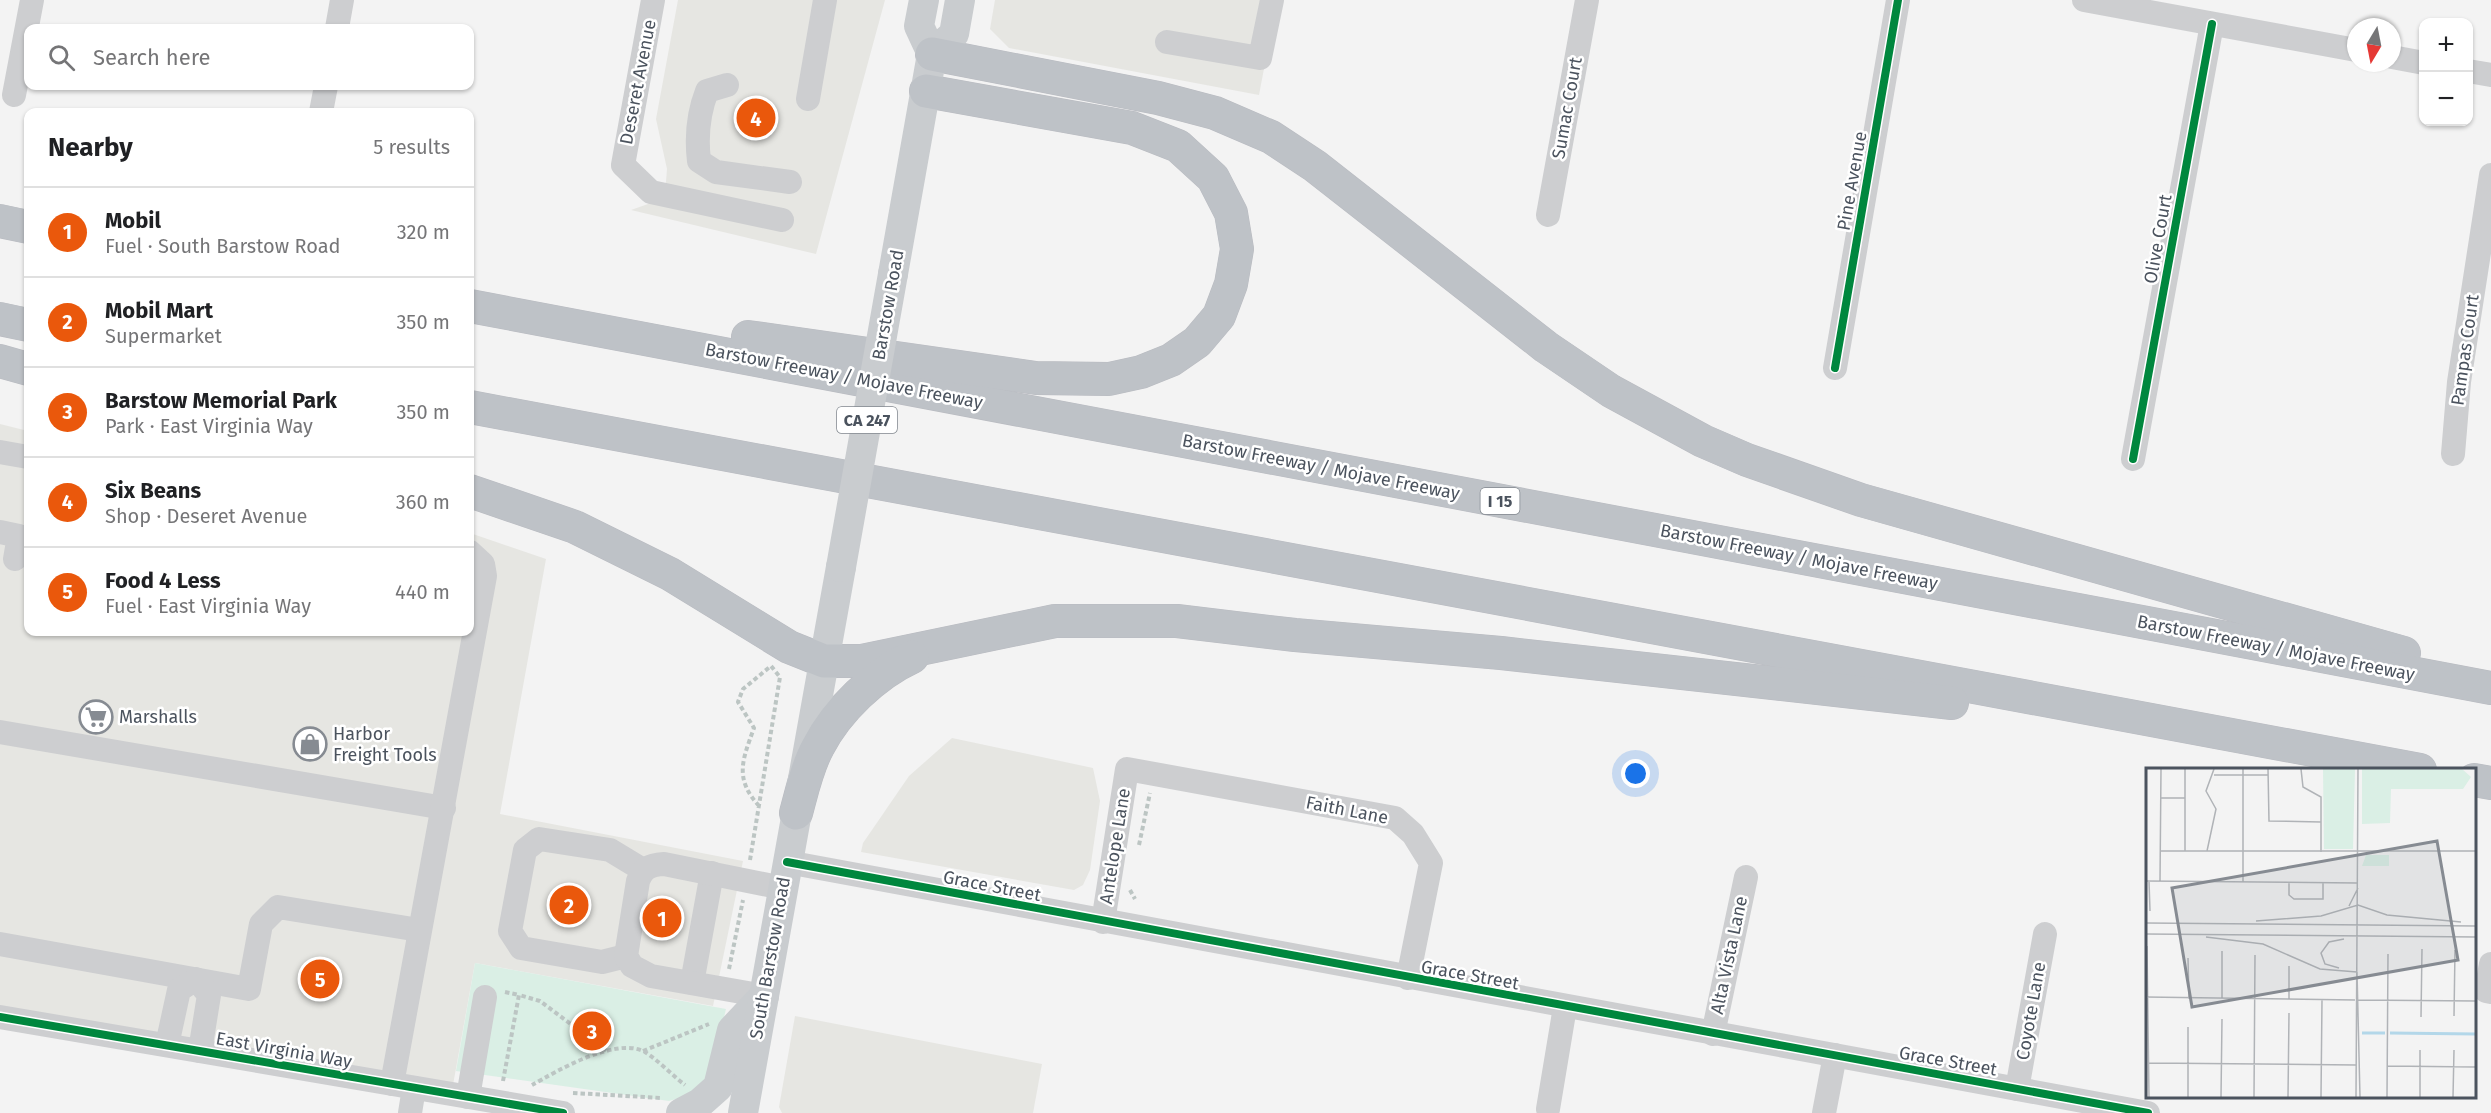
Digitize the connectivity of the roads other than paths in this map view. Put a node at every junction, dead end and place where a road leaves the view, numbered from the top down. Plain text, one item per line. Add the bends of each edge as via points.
1 (32, 0) edge
2 (342, 0) edge
3 (653, 0) edge
4 (825, 0) edge
5 (924, 0) edge
6 (960, 0) edge
7 (1272, 0) edge
8 (1587, 0) edge
9 (1898, 0) edge
10 (2084, 0) edge
11 (27, 24) edge
12 (338, 24) edge
13 (2212, 24) junction
14 (24, 42) edge
15 (1167, 42) dead end
16 (2347, 48) edge
17 (933, 54) junction
18 (2401, 59) edge
19 (2419, 62) edge
20 (2473, 72) edge
21 (2491, 75) edge
22 (727, 85) dead end
23 (325, 90) edge
24 (926, 91) junction
25 (14, 95) dead end
26 (808, 99) dead end
27 (322, 108) edge
28 (2491, 175) edge
29 (790, 182) dead end
30 (1548, 215) dead end
31 (782, 220) dead end
32 (0, 221) edge
33 (24, 225) edge
34 (474, 307) edge
35 (529, 316) junction
36 (0, 319) edge
37 (24, 324) edge
38 (0, 361) edge
39 (24, 368) edge
40 (1835, 368) dead end
41 (474, 408) edge
42 (0, 452) edge
43 (2453, 454) dead end
44 (24, 457) edge
45 (2133, 459) dead end
46 (474, 492) edge
47 (0, 532) edge
48 (474, 556) edge
49 (15, 559) dead end
50 (937, 645) junction
51 (824, 661) junction
52 (2481, 686) edge
53 (0, 732) edge
54 (2216, 732) junction
55 (2409, 768) edge
56 (1127, 769) joint
57 (2476, 780) edge
58 (2491, 783) edge
59 (444, 808) junction
60 (796, 813) junction
61 (643, 870) junction
62 (712, 873) junction
63 (785, 875) junction
64 (1746, 877) dead end
65 (1103, 922) junction
66 (419, 930) junction
67 (2044, 934) dead end
68 (0, 944) edge
69 (626, 956) junction
70 (2491, 964) edge
71 (1408, 978) junction
72 (196, 980) junction
73 (692, 983) junction
74 (2491, 992) edge
75 (764, 996) junction
76 (485, 997) dead end
77 (1565, 1008) junction
78 (0, 1017) edge
79 (1713, 1034) junction
80 (167, 1046) junction
81 (200, 1051) junction
82 (1835, 1055) junction
83 (403, 1086) junction
84 (2017, 1089) junction
85 (686, 1096) edge
86 (479, 1103) edge
87 (1548, 1109) dead end
88 (410, 1113) edge
89 (563, 1113) edge
90 (743, 1113) edge
91 (1824, 1113) edge
92 (2148, 1113) edge

1 - 11 street
2 - 12 street
3 - 31 street, Deseret Avenue via 623,165 651,192
4 - 26 street
5 - 17 main road via 919,26
6 - 17 main road via 954,34
7 - 15 street via 1260,58
8 - 30 street, Sumac Court
9 - 40 street, Pine Avenue
10 - 13 street
13 - 16 street
13 - 45 street, Olive Court
14 - 25 street
17 - 24 main road, Barstow Road / CA 247
17 - 52 highway via 1158,98 1215,113 1272,138 1315,166 1556,353 1611,391 1748,460 1861,500 2432,661
18 - 19 street
20 - 21 street
22 - 29 street via 707,91 700,108 696,140 699,161 716,172
23 - 27 street
24 - 35 highway via 1132,128 1178,146 1213,178 1231,213 1237,249 1232,284 1219,316 1197,342 1171,360 1109,379 1071,380 761,338
24 - 51 main road, Barstow Road / CA 247, bridge
28 - 43 street, Pampas Court via 2459,382
32 - 33 highway
34 - 35 highway, Barstow Freeway / Mojave Freeway / I 15
35 - 52 highway, Barstow Freeway / Mojave Freeway / I 15
36 - 37 highway
38 - 39 highway
41 - 54 highway
42 - 44 street
46 - 51 highway via 574,527 669,574 789,646
47 - 49 street via 19,536
48 - 59 street via 483,564 485,576
50 - 51 highway via 862,661
50 - 54 highway via 1055,621 1177,621
50 - 60 highway via 878,678 833,724 818,747
51 - 60 main road, South Barstow Road
53 - 59 street
54 - 55 highway
56 - 65 street, Antelope Lane
56 - 71 street, Faith Lane via 1395,818 1413,834 1431,863
57 - 58 highway
59 - 66 street
60 - 63 main road, South Barstow Road
61 - 62 street, Grace Street via 653,864 664,864
61 - 69 street
61 - 69 street via 610,850 539,839 525,849 510,931 521,948 602,962
62 - 63 street, Grace Street via 747,881
62 - 73 street
63 - 65 street, Grace Street
63 - 75 main road, South Barstow Road
64 - 79 street, Alta Vista Lane
65 - 71 street, Grace Street
66 - 72 street via 278,907 261,924 249,989
66 - 83 street
67 - 84 street, Coyote Lane
68 - 72 street
69 - 73 street via 641,972
70 - 74 street via 2486,991
71 - 77 street, Grace Street
72 - 80 street via 179,990
72 - 81 street via 209,995
73 - 75 street
75 - 85 main road via 732,1030 718,1086 700,1103
75 - 90 main road, South Barstow Road
76 - 86 street
77 - 79 street, Grace Street
77 - 87 street
78 - 80 street, East Virginia Way
79 - 82 street, Grace Street
80 - 81 street, East Virginia Way
81 - 83 street, East Virginia Way
82 - 84 street, Grace Street
82 - 91 street
83 - 86 street, East Virginia Way
83 - 88 street
84 - 92 street, Grace Street
86 - 89 street, East Virginia Way

